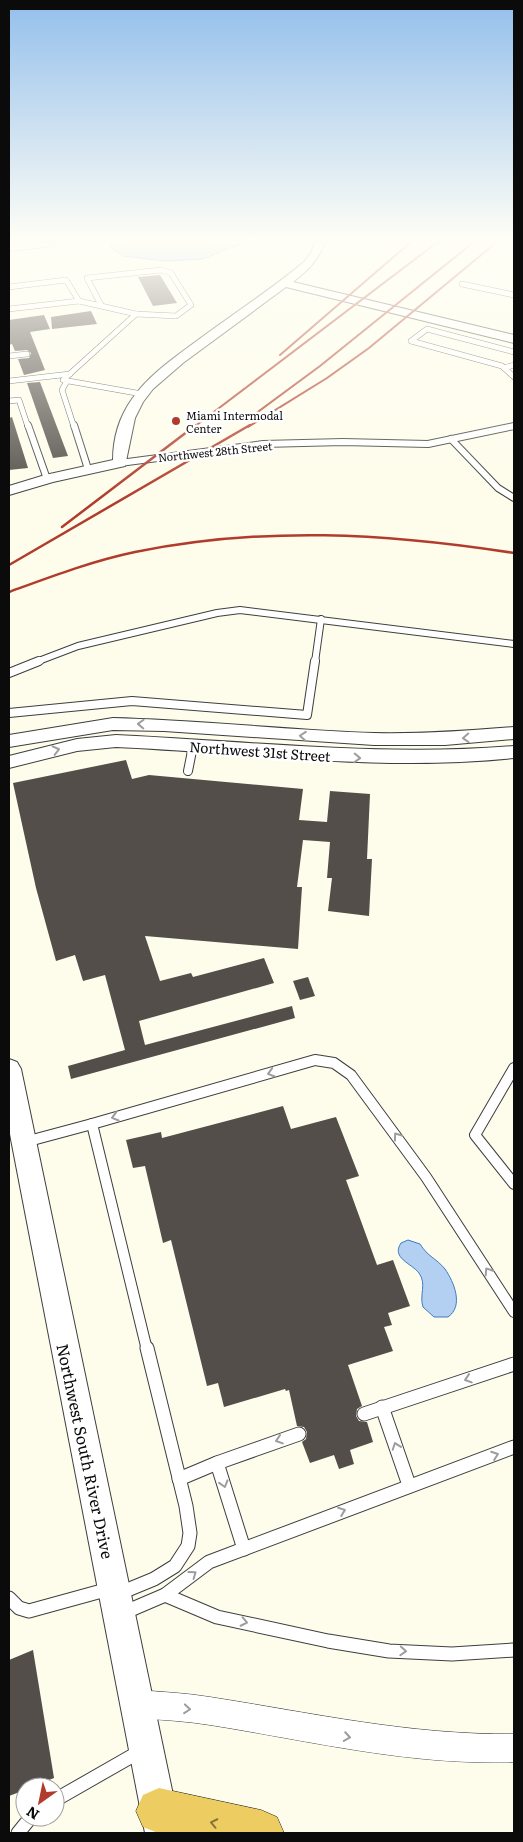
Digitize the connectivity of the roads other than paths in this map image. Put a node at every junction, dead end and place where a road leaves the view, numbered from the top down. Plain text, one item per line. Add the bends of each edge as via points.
1 (122, 327) edge
2 (224, 327) edge
3 (465, 327) edge
4 (514, 339) edge
5 (514, 352) edge
6 (27, 354) dead end
7 (9, 356) edge
8 (514, 366) edge
9 (504, 368) junction
10 (71, 374) junction
11 (514, 377) edge
12 (9, 381) edge
13 (67, 381) junction
14 (142, 394) junction
15 (9, 401) edge
16 (514, 426) edge
17 (451, 439) junction
18 (120, 462) junction
19 (88, 469) junction
20 (47, 479) junction
21 (9, 490) edge
22 (514, 498) edge
23 (321, 620) junction
24 (514, 644) edge
25 (9, 673) edge
26 (9, 713) edge
27 (196, 727) junction
28 (514, 733) edge
29 (9, 742) edge
30 (192, 746) junction
31 (514, 752) edge
32 (9, 762) edge
33 (188, 771) dead end
34 (514, 1068) edge
35 (9, 1069) edge
36 (92, 1124) junction
37 (23, 1142) junction
38 (514, 1184) edge
39 (514, 1312) edge
40 (514, 1364) edge
41 (382, 1407) junction
42 (364, 1414) dead end
43 (299, 1434) dead end
44 (514, 1448) edge
45 (217, 1463) junction
46 (179, 1479) junction
47 (409, 1485) junction
48 (244, 1549) junction
49 (165, 1595) junction
50 (9, 1598) edge
51 (117, 1599) junction
52 (514, 1650) edge
53 (138, 1704) junction
54 (147, 1747) junction
55 (514, 1748) edge
56 (65, 1794) edge
57 (162, 1822) edge
58 (261, 1833) edge

1 - 10 lane
2 - 14 street via 166,370
3 - 4 street
5 - 9 lane via 427,329 411,341
6 - 7 lane
8 - 9 lane
9 - 11 lane
10 - 12 lane
10 - 13 lane via 63,380
13 - 14 lane
13 - 19 lane via 62,390
14 - 18 street via 125,429
15 - 20 lane via 18,400
16 - 17 lane, Northwest 28th Street
17 - 18 lane, Northwest 28th Street via 425,444 263,444
17 - 22 lane via 498,488
18 - 19 street, Northwest 28th Street
19 - 20 street, Northwest 28th Street
20 - 21 street, Northwest 28th Street
23 - 24 lane
23 - 25 lane via 240,610 217,613 78,646
23 - 26 lane via 306,715 132,701
28 -> 27 street, Northwest 31st Street via 445,739 374,739
27 -> 29 street, Northwest 31st Street via 113,724
27 - 30 street
30 -> 31 street, Northwest 31st Street via 378,758 460,757
32 -> 30 street, Northwest 31st Street via 96,742
30 - 33 lane
34 - 38 lane via 475,1135
35 - 37 street, Northwest South River Drive
36 - 37 lane
39 -> 36 lane via 390,1125 351,1074 334,1063 315,1060
36 - 46 lane
37 - 51 street, Northwest South River Drive
40 -> 41 lane
41 - 42 lane
47 -> 41 lane
43 -> 45 lane
47 -> 44 lane
45 - 46 lane
45 -> 48 lane
46 - 51 lane via 190,1536 182,1555 168,1573
48 -> 47 lane
49 -> 48 lane via 209,1562
49 - 51 lane
49 -> 52 lane via 217,1616 328,1641 452,1654
50 - 51 lane via 19,1608 29,1611
51 - 53 street, Northwest South River Drive
53 - 54 street, Northwest South River Drive
53 -> 55 street via 216,1712 408,1746
54 - 56 lane
54 - 57 street, Northwest South River Drive
58 -> 57 highway

